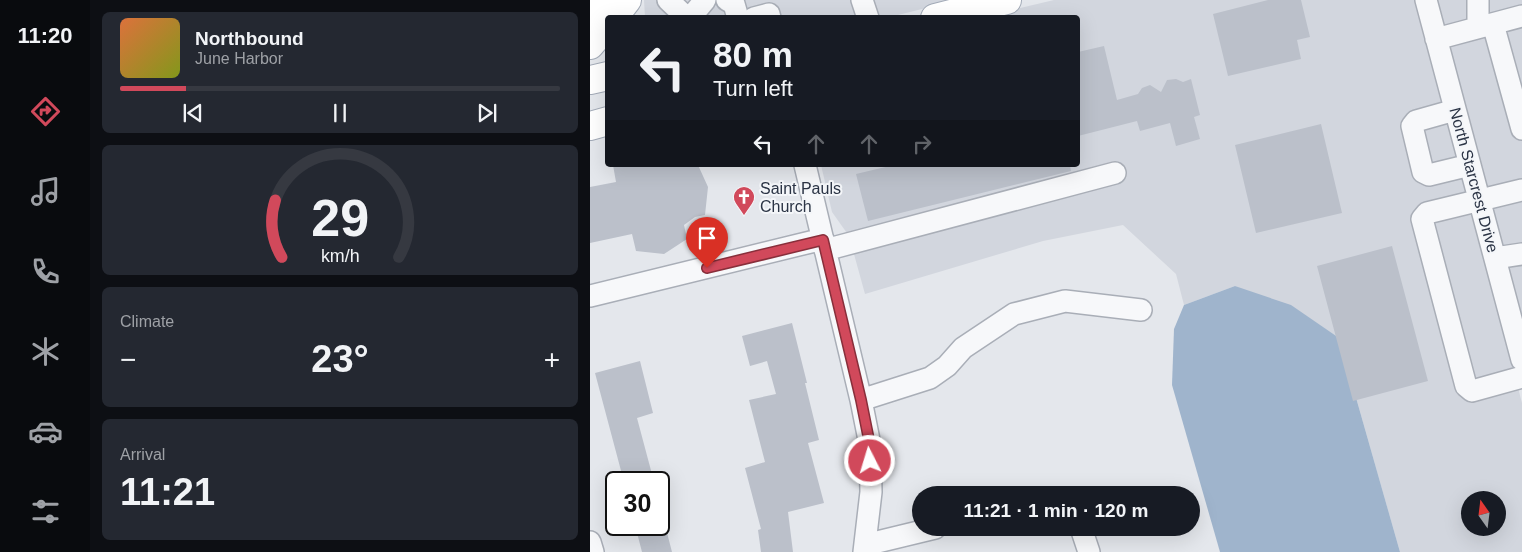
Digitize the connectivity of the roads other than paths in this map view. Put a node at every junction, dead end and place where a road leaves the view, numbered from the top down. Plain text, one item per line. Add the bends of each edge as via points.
1 (599, 0) edge
2 (627, 0) edge
3 (634, 0) edge
4 (668, 0) edge
5 (705, 0) edge
6 (727, 0) edge
7 (862, 0) edge
8 (1006, 0) edge
9 (1426, 0) edge
10 (1478, 0) edge
11 (590, 11) edge
12 (615, 15) edge
13 (635, 15) edge
14 (685, 15) edge
15 (691, 15) edge
16 (737, 15) edge
17 (867, 15) edge
18 (947, 15) edge
19 (1008, 15) edge
20 (1522, 16) edge
21 (1486, 26) junction
22 (605, 28) edge
23 (1436, 39) junction
24 (590, 45) edge
25 (605, 77) edge
26 (590, 80) edge
27 (1455, 110) junction
28 (605, 122) edge
29 (590, 126) edge
30 (1522, 129) edge
31 (1470, 165) junction
32 (805, 167) edge
33 (1115, 172) dead end
34 (1522, 190) edge
35 (1479, 200) junction
36 (824, 245) junction
37 (1522, 254) edge
38 (1495, 258) junction
39 (590, 296) edge
40 (1141, 310) dead end
41 (1522, 360) edge
42 (1522, 377) edge
43 (861, 400) junction
44 (912, 534) edge
45 (1084, 536) edge
46 (590, 542) edge
47 (864, 548) edge
48 (593, 552) edge
49 (1089, 552) edge

1 - 11 main road
2 - 12 main road
3 - 13 main road
4 - 14 street
5 - 15 street
6 - 16 street via 734,4
7 - 17 street
8 - 18 main road
8 - 19 street
9 - 23 street, North Starcrest Drive
10 - 21 street
20 - 21 street
21 - 23 street
21 - 30 street
22 - 24 main road
23 - 27 street, North Starcrest Drive
25 - 26 main road
27 - 31 street, North Starcrest Drive
27 - 31 street via 1416,121 1412,126 1423,172 1429,175
28 - 29 main road
31 - 35 street, North Starcrest Drive
32 - 36 street
33 - 36 street
34 - 35 street
35 - 38 street, North Starcrest Drive
35 - 42 street via 1427,213 1422,219 1466,386 1472,391
36 - 39 street
36 - 43 street
37 - 38 street
38 - 41 street, North Starcrest Drive
40 - 43 street via 1065,302 1014,314 963,348 947,366 930,378
43 - 47 street via 870,445 871,492
44 - 47 street
45 - 49 street
46 - 48 street

